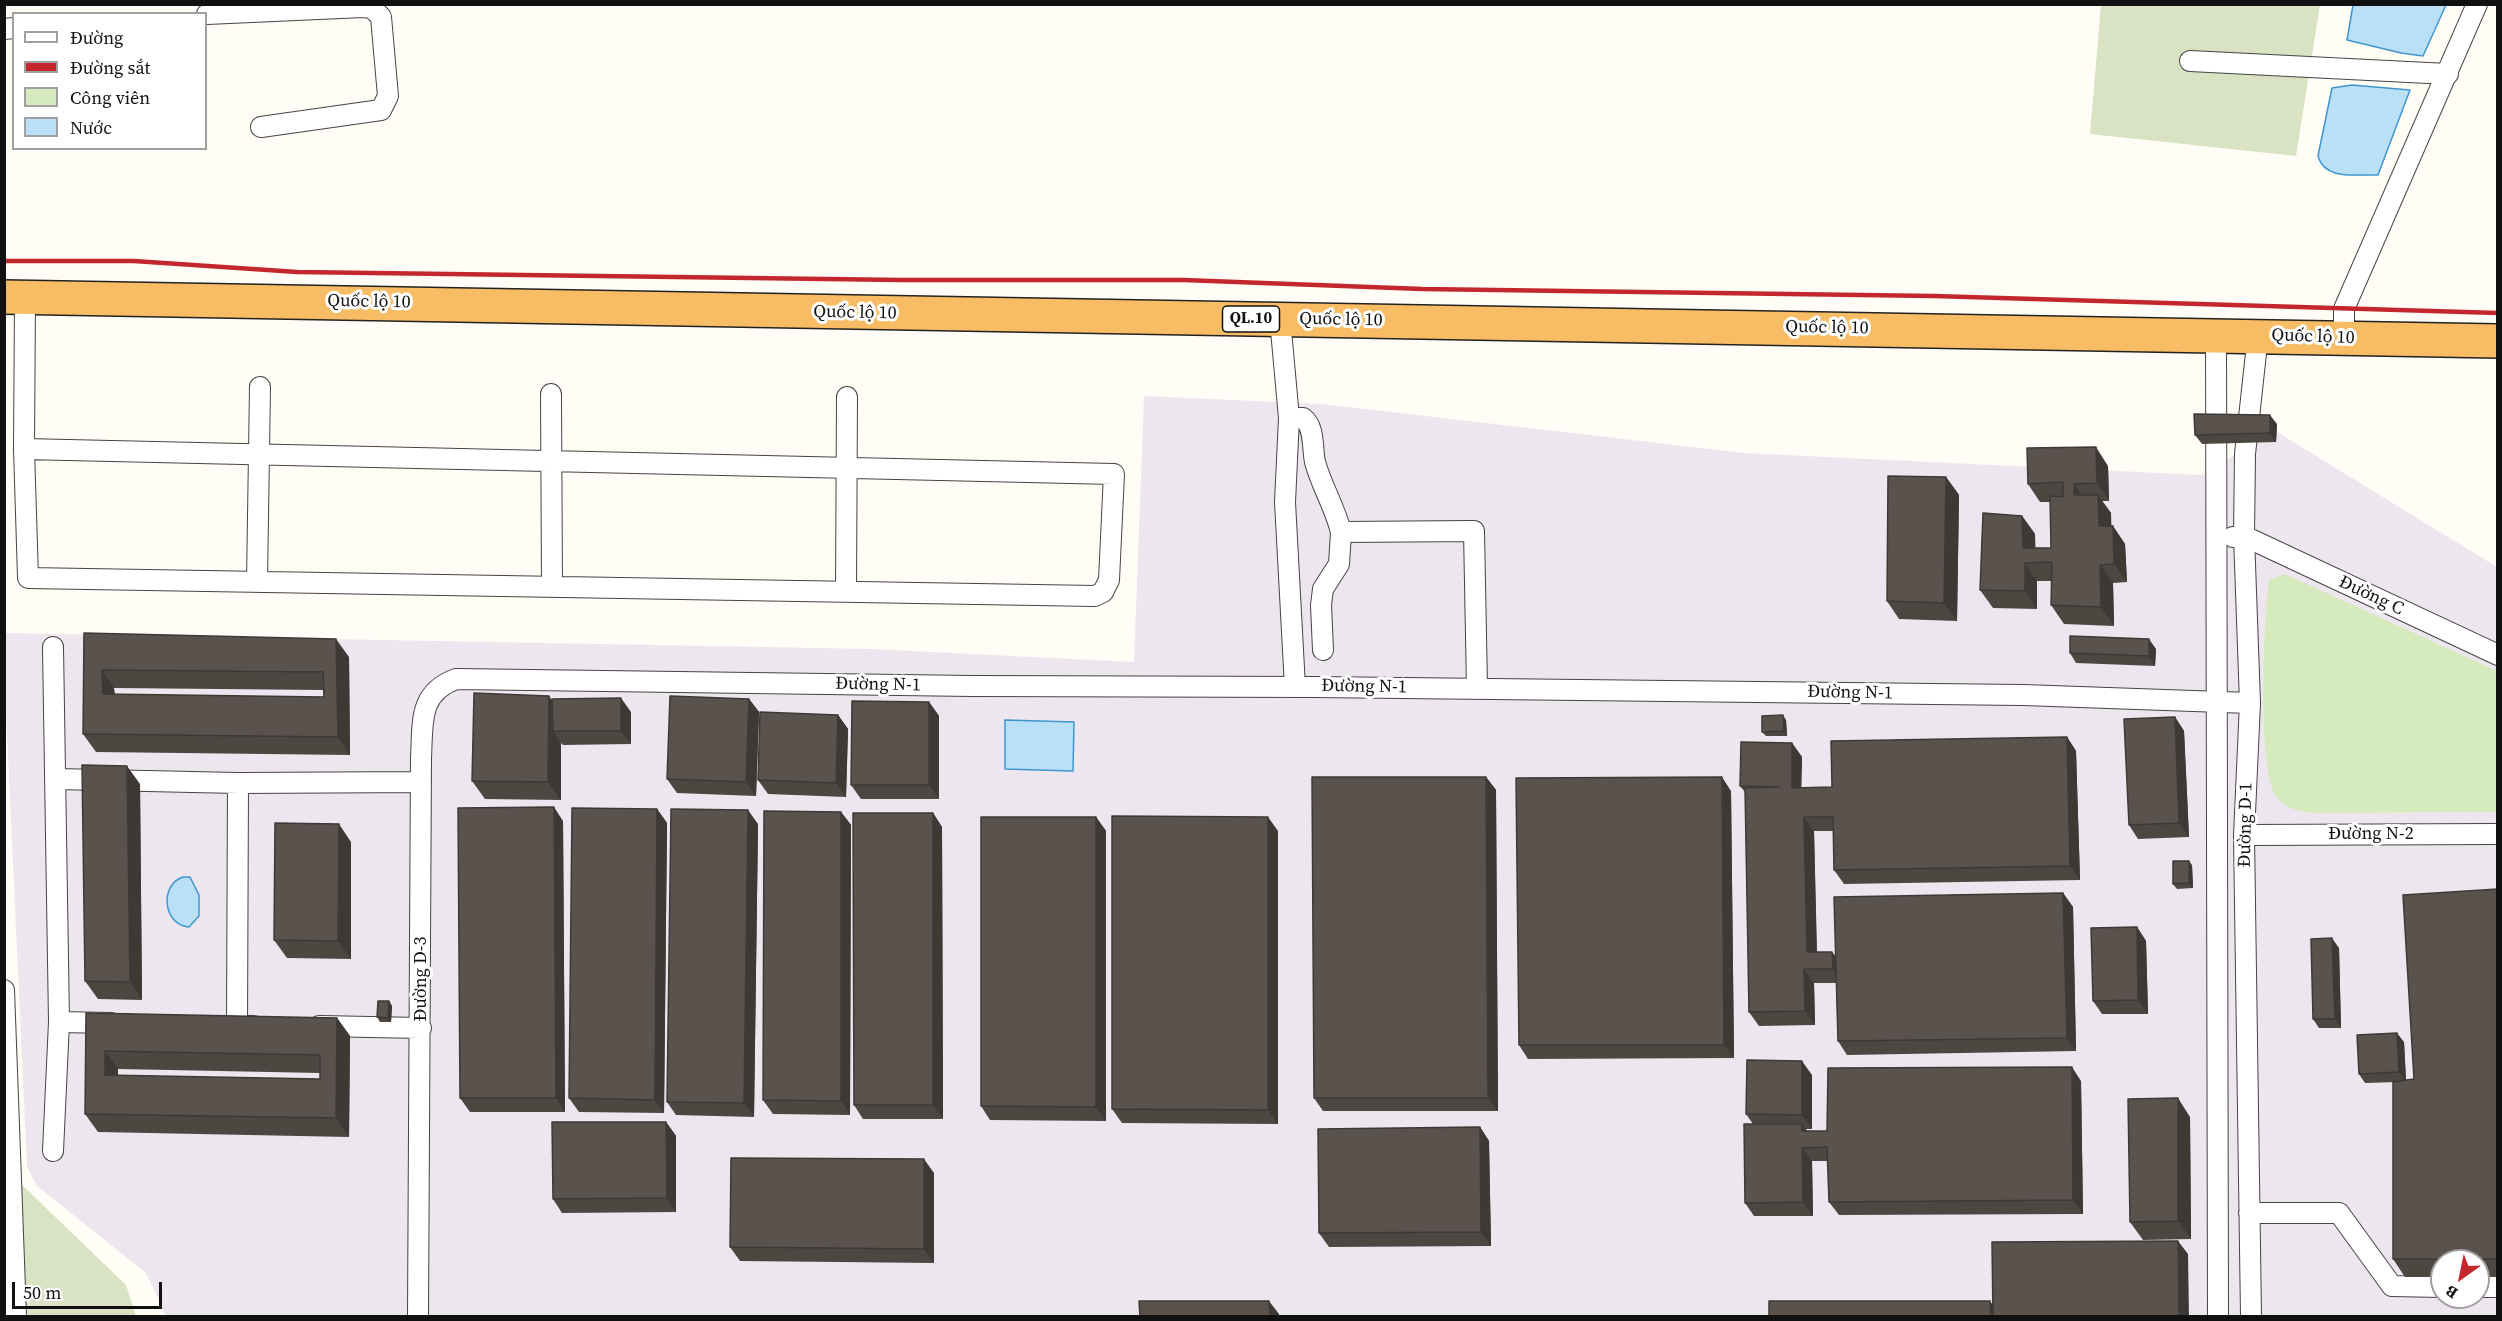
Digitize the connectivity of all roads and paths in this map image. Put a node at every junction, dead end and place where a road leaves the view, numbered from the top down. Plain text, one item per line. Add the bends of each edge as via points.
1 (2477, 4) edge
2 (208, 9) edge
3 (2190, 60) dead end
4 (2448, 74) junction
5 (261, 127) dead end
6 (15, 298) edge
7 (1280, 319) junction
8 (2216, 334) junction
9 (2258, 335) junction
10 (2344, 338) junction
11 (2498, 340) edge
12 (260, 387) dead end
13 (551, 394) dead end
14 (847, 397) dead end
15 (1289, 418) junction
16 (24, 449) junction
17 (258, 455) junction
18 (552, 461) junction
19 (847, 468) junction
20 (1341, 531) junction
21 (2244, 536) junction
22 (2218, 537) junction
23 (257, 582) junction
24 (552, 587) junction
25 (846, 592) junction
26 (53, 647) dead end
27 (1323, 651) dead end
28 (2498, 655) edge
29 (478, 679) joint
30 (1295, 687) junction
31 (1477, 688) junction
32 (2216, 702) junction
33 (2250, 703) junction
34 (56, 779) junction
35 (421, 782) junction
36 (238, 783) junction
37 (2498, 834) edge
38 (2244, 835) junction
39 (4, 990) edge
40 (60, 1022) junction
41 (131, 1023) edge
42 (213, 1025) edge
43 (237, 1026) junction
44 (272, 1026) edge
45 (295, 1026) edge
46 (421, 1028) junction
47 (52, 1151) dead end
48 (2249, 1213) junction
49 (2430, 1287) edge
50 (16, 1317) edge
51 (418, 1317) edge
52 (2218, 1317) edge
53 (2251, 1317) edge

1 - 4 street
2 - 5 street via 363,6 381,17 388,96 381,110
3 - 4 street
4 - 10 street via 2344,309
6 - 7 highway, Quốc lộ 10 / QL.10
6 - 16 street
7 - 8 highway, Quốc lộ 10 / QL.10
7 - 15 street
8 - 9 highway, Quốc lộ 10 / QL.10
8 - 22 street, Đường D-1
9 - 10 highway, Quốc lộ 10 / QL.10
9 - 21 street, Đường D-1 via 2245,454
10 - 11 highway, Quốc lộ 10 / QL.10
12 - 17 street
13 - 18 street
14 - 19 street
15 - 20 street via 1303,418 1309,424 1316,464
15 - 30 street via 1286,502
16 - 17 street
16 - 23 street via 28,578
17 - 18 street
17 - 23 street
18 - 19 street
18 - 24 street
19 - 25 street
19 - 25 street via 1114,474 1109,580 1100,595
20 - 27 street via 1339,564 1323,589
20 - 31 street via 1474,531
21 - 22 street
21 - 28 street, Đường C
21 - 33 street, Đường D-1
22 - 32 street, Đường D-1
23 - 24 street
24 - 25 street
26 - 34 street
29 - 30 street, Đường N-1 via 973,687
29 - 35 street, Đường D-3 via 456,679 442,684 428,699
30 - 31 street, Đường N-1
31 - 32 street, Đường N-1 via 2023,695
32 - 33 street, Đường N-1
32 - 52 street, Đường D-1
33 - 38 street, Đường D-1
34 - 36 street
34 - 40 street
35 - 36 street
35 - 46 street, Đường D-3
36 - 43 street
37 - 38 street, Đường N-2
38 - 48 street, Đường D-1
39 - 50 street
40 - 41 street
40 - 47 street
42 - 43 street
43 - 44 street
45 - 46 street
46 - 51 street, Đường D-3
48 - 49 street via 2339,1213 2392,1286
48 - 53 street, Đường D-1

